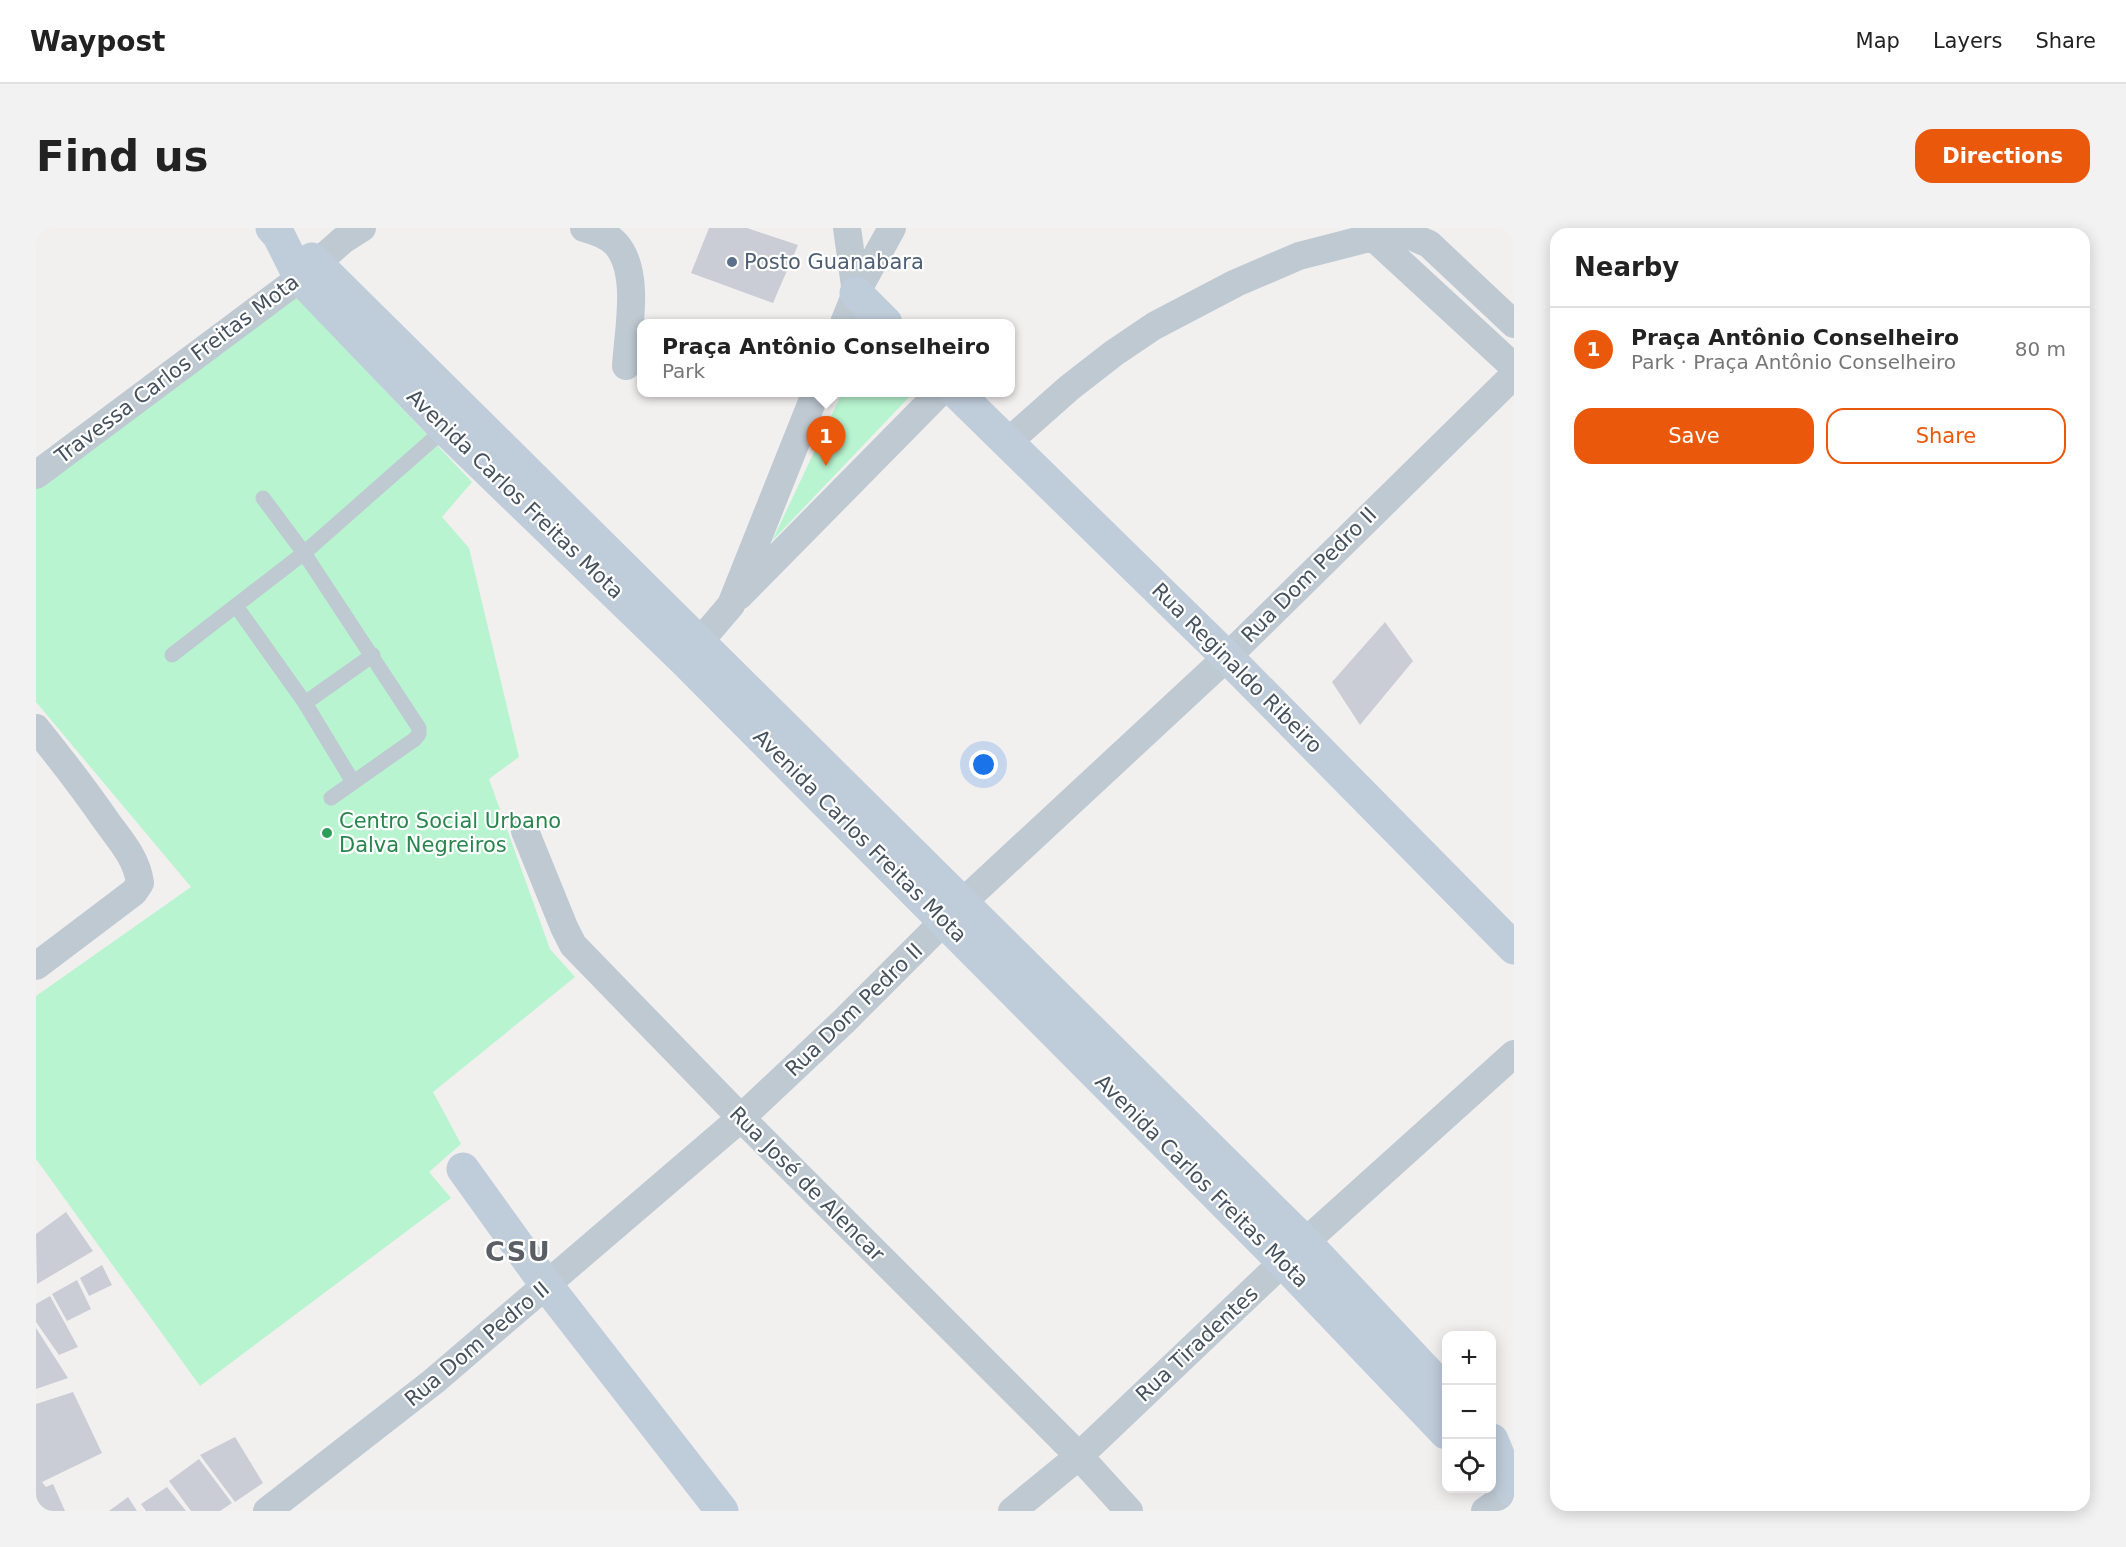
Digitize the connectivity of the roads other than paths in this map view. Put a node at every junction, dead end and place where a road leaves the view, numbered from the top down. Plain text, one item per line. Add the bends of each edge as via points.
1 (362, 228) edge
2 (847, 228) edge
3 (892, 228) edge
4 (594, 230) edge
5 (275, 232) edge
6 (1372, 237) junction
7 (309, 271) junction
8 (856, 293) junction
9 (846, 319) edge
10 (881, 319) edge
11 (1514, 324) edge
12 (626, 366) dead end
13 (1514, 367) edge
14 (1514, 375) edge
15 (814, 397) edge
16 (936, 397) edge
17 (960, 397) edge
18 (455, 421) junction
19 (1008, 442) junction
20 (36, 475) edge
21 (263, 498) dead end
22 (304, 553) junction
23 (731, 605) junction
24 (236, 606) junction
25 (692, 651) junction
26 (172, 655) dead end
27 (373, 655) junction
28 (1227, 657) junction
29 (305, 703) junction
30 (36, 728) edge
31 (353, 782) junction
32 (331, 798) dead end
33 (525, 831) dead end
34 (954, 912) junction
35 (1514, 948) edge
36 (36, 966) edge
37 (1514, 1054) edge
38 (741, 1118) junction
39 (464, 1169) dead end
40 (1295, 1253) junction
41 (547, 1286) junction
42 (1442, 1388) edge
43 (1442, 1428) edge
44 (1496, 1454) edge
45 (1079, 1456) junction
46 (1508, 1487) edge
47 (267, 1511) edge
48 (722, 1511) edge
49 (1012, 1511) edge
50 (1129, 1511) edge
51 (1485, 1511) edge

1 - 7 street, Travessa Carlos Freitas Mota
2 - 8 street
3 - 8 street
4 - 12 street via 616,244 632,281
5 - 7 street, Avenida Carlos Freitas Mota
6 - 11 street via 1406,234 1429,244
6 - 13 street
6 - 19 street via 1299,256 1236,283 1154,326 1087,374
7 - 18 street, Avenida Carlos Freitas Mota
7 - 20 street, Travessa Carlos Freitas Mota
8 - 9 street
8 - 10 street
14 - 28 street, Rua Dom Pedro II
15 - 23 street
16 - 23 street
17 - 19 street, Rua Reginaldo Ribeiro
18 - 22 lane
18 - 25 street, Avenida Carlos Freitas Mota
19 - 28 street, Rua Reginaldo Ribeiro
21 - 22 lane
22 - 24 lane
22 - 27 lane
23 - 25 street
24 - 26 lane
24 - 29 lane
25 - 34 street, Avenida Carlos Freitas Mota
27 - 29 lane
27 - 31 lane via 416,722 419,734
28 - 34 street, Rua Dom Pedro II
28 - 35 street, Rua Reginaldo Ribeiro
29 - 31 lane
30 - 36 street via 75,775 138,868 140,883 134,892
31 - 32 lane
33 - 38 street, Rua José de Alencar via 573,945
34 - 38 street, Rua Dom Pedro II
34 - 40 street, Avenida Carlos Freitas Mota
37 - 40 street, Rua Tiradentes
38 - 41 street, Rua Dom Pedro II
38 - 45 street, Rua José de Alencar
39 - 41 street
40 - 42 street, Avenida Carlos Freitas Mota
40 - 43 street, Avenida Carlos Freitas Mota
40 - 45 street, Rua Tiradentes
41 - 47 street, Rua Dom Pedro II via 434,1381
41 - 48 street
44 - 46 street
45 - 49 street, Rua Tiradentes
45 - 50 street, Rua José de Alencar
46 - 51 street

